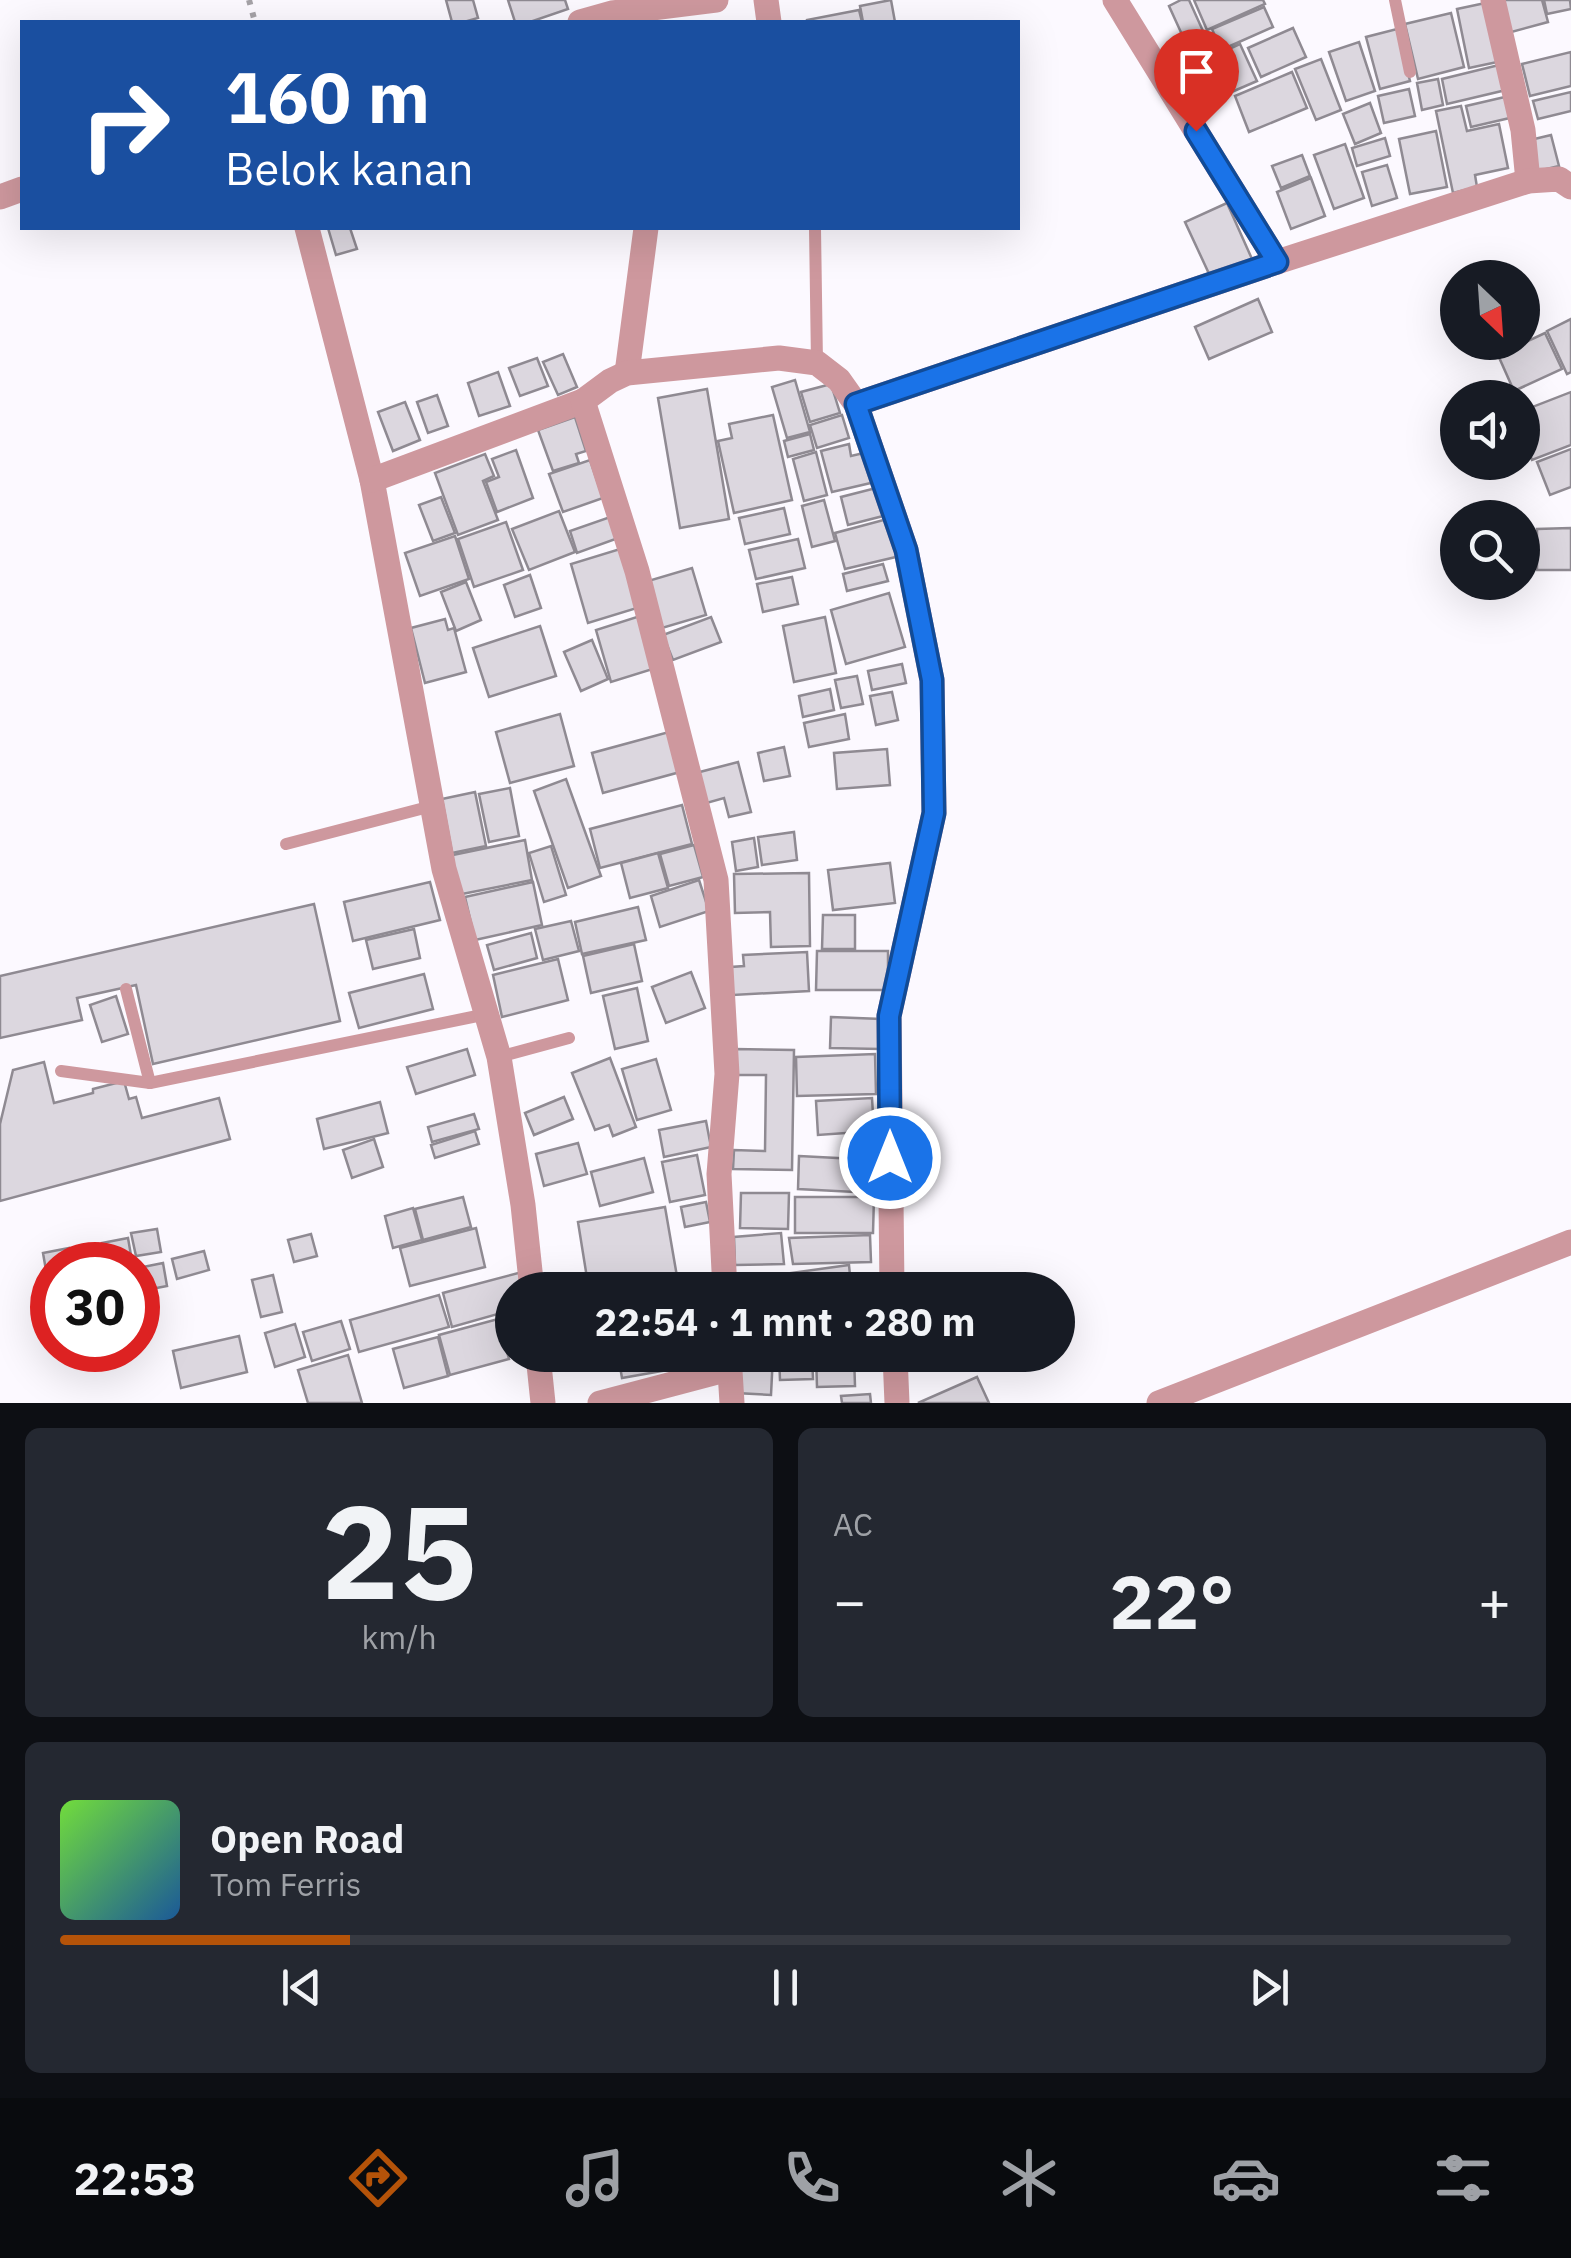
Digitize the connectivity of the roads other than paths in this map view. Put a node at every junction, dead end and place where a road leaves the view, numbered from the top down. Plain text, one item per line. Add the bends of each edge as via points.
1 (716, 0) edge
2 (1115, 0) edge
3 (1395, 0) edge
4 (1493, 0) edge
5 (611, 12) edge
6 (586, 20) edge
7 (1410, 72) dead end
8 (1528, 181) junction
9 (1571, 186) edge
10 (308, 230) edge
11 (646, 230) edge
12 (815, 230) edge
13 (1277, 262) junction
14 (816, 363) junction
15 (628, 372) junction
16 (583, 402) junction
17 (856, 404) junction
18 (372, 480) junction
19 (432, 806) junction
20 (286, 844) dead end
21 (126, 989) dead end
22 (488, 1014) junction
23 (570, 1038) dead end
24 (499, 1057) junction
25 (61, 1071) dead end
26 (150, 1084) junction
27 (1571, 1242) edge
28 (530, 1272) edge
29 (724, 1272) edge
30 (892, 1272) edge
31 (540, 1372) edge
32 (698, 1372) edge
33 (730, 1372) edge
34 (896, 1372) edge
35 (544, 1403) edge
36 (600, 1403) edge
37 (732, 1403) edge
38 (897, 1403) edge
39 (1159, 1403) edge

1 - 5 street
2 - 13 street
3 - 7 lane
4 - 8 street
5 - 6 street
8 - 9 street via 1559,179
8 - 13 street
10 - 18 street
11 - 15 street
12 - 14 lane
13 - 17 street
14 - 15 street via 779,358
14 - 17 street
15 - 16 street
16 - 18 street
16 - 29 street via 638,572 716,880 727,1074 719,1174
17 - 30 street via 906,550 932,680 934,813 889,1016
18 - 19 street
19 - 20 lane
19 - 22 street
21 - 26 lane
22 - 24 street
22 - 26 lane
23 - 24 lane
24 - 28 street
25 - 26 lane
27 - 39 street
31 - 35 street
32 - 36 street
33 - 37 street
34 - 38 street

